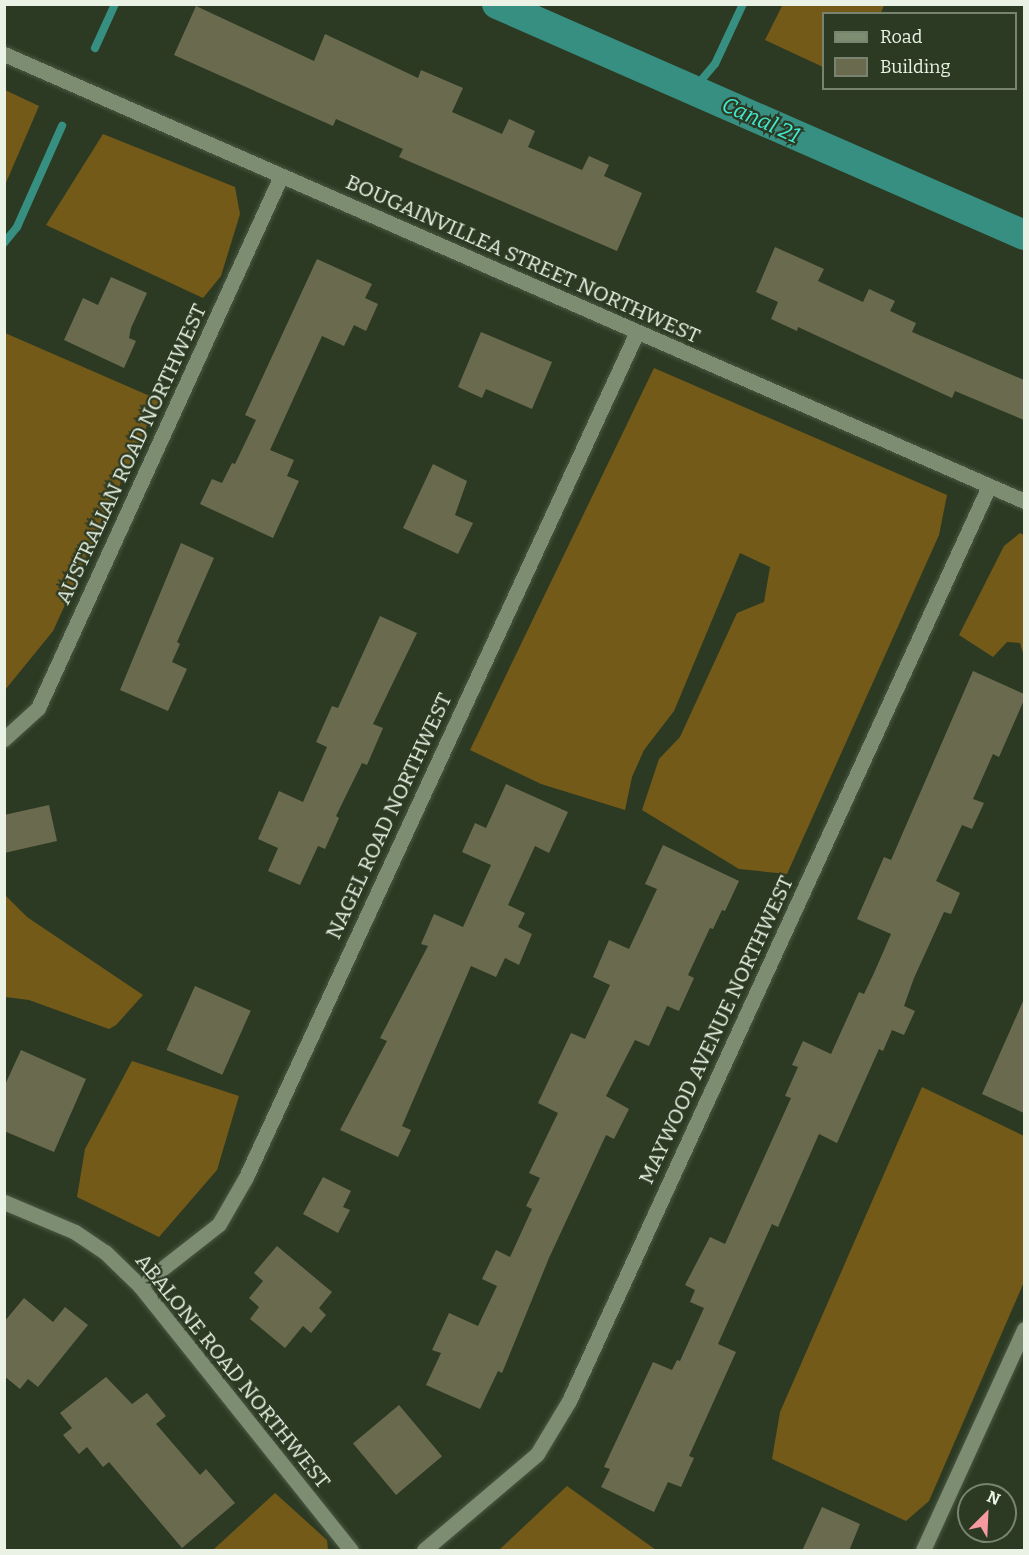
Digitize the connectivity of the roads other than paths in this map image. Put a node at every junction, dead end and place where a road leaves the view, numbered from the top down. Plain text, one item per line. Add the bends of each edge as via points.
1 (4, 54) edge
2 (281, 176) junction
3 (637, 332) junction
4 (989, 486) junction
5 (1024, 501) edge
6 (4, 739) edge
7 (4, 1202) edge
8 (140, 1286) junction
9 (1024, 1329) edge
10 (351, 1551) edge
11 (424, 1551) edge
12 (923, 1551) edge

1 - 2 street, BOUGAINVILLEA STREET NORTHWEST
2 - 3 street, BOUGAINVILLEA STREET NORTHWEST
2 - 6 street, AUSTRALIAN ROAD NORTHWEST via 38,708
3 - 4 street, BOUGAINVILLEA STREET NORTHWEST
3 - 8 street, NAGEL ROAD NORTHWEST via 246,1177 219,1224
4 - 5 street, BOUGAINVILLEA STREET NORTHWEST
4 - 11 street, MAYWOOD AVENUE NORTHWEST via 569,1401 537,1454
7 - 8 street, ABALONE ROAD NORTHWEST via 75,1232 105,1252
8 - 10 street, ABALONE ROAD NORTHWEST
9 - 12 street

